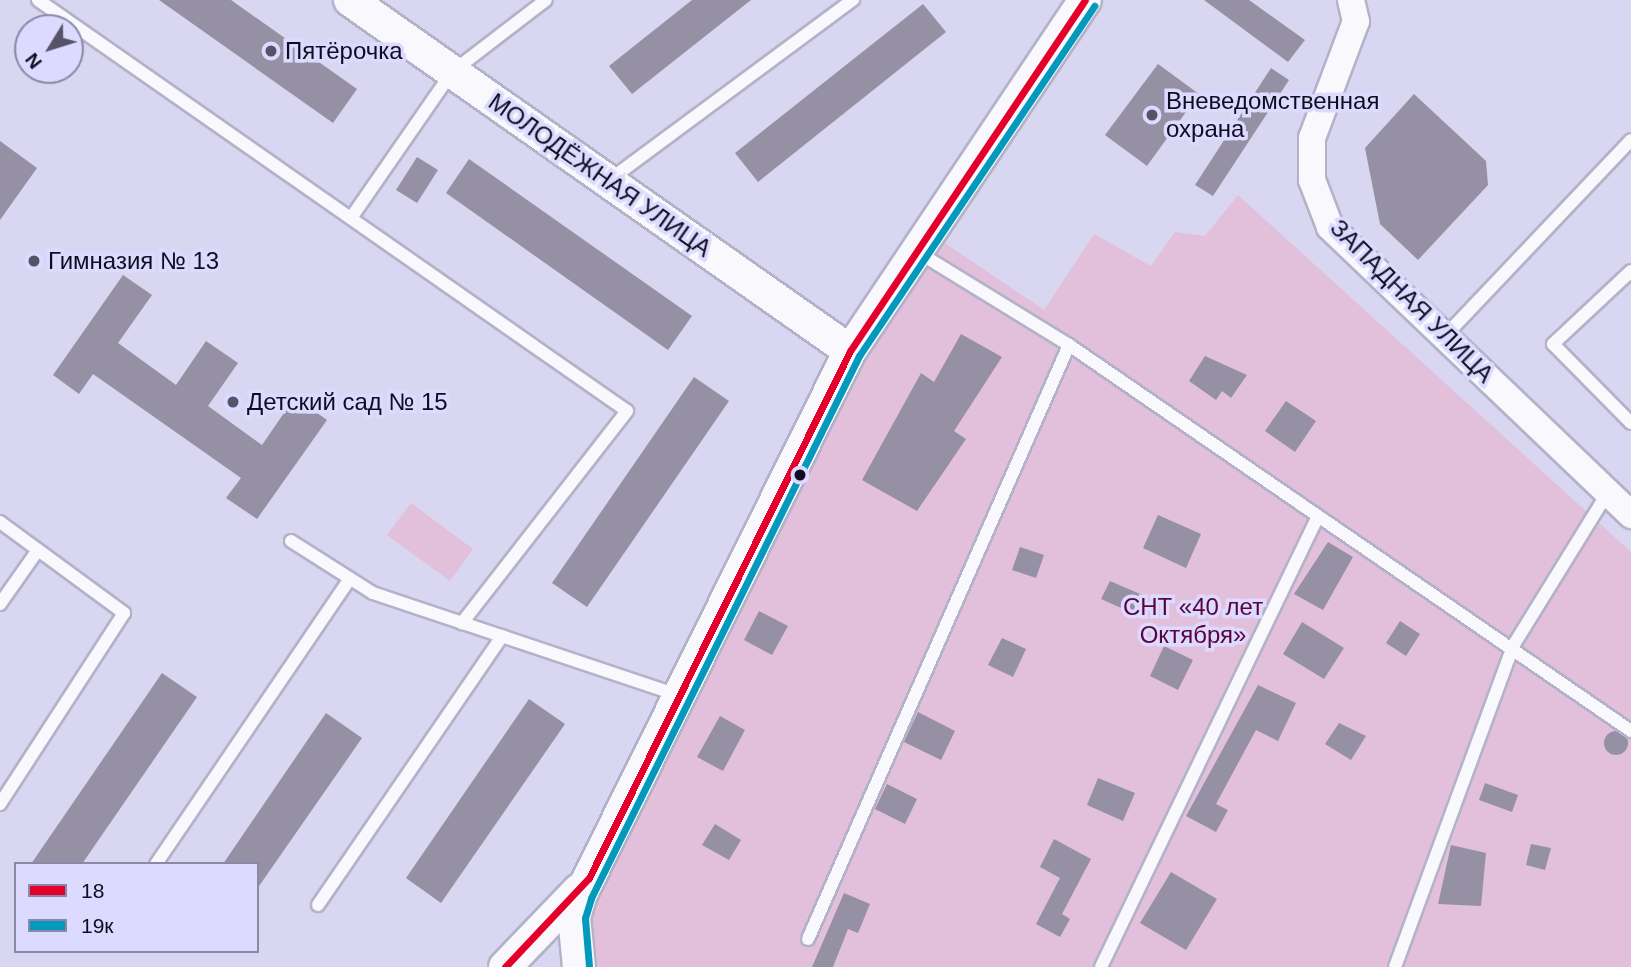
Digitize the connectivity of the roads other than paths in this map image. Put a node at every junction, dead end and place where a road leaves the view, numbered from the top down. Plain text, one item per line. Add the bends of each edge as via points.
1 (38, 0) edge
2 (350, 0) edge
3 (546, 0) edge
4 (853, 0) edge
5 (1085, 0) edge
6 (1351, 0) edge
7 (452, 72) junction
8 (1631, 140) edge
9 (608, 181) junction
10 (351, 218) junction
11 (916, 251) junction
12 (1631, 271) edge
13 (1445, 336) junction
14 (1069, 345) junction
15 (850, 351) junction
16 (1631, 423) edge
17 (1608, 492) junction
18 (1631, 514) edge
19 (1318, 517) junction
20 (0, 522) edge
21 (291, 541) dead end
22 (38, 550) junction
23 (350, 579) junction
24 (0, 604) edge
25 (462, 623) junction
26 (502, 636) junction
27 (1513, 646) junction
28 (678, 695) junction
29 (1631, 731) edge
30 (0, 804) edge
31 (157, 862) edge
32 (589, 878) junction
33 (318, 905) dead end
34 (808, 939) dead end
35 (505, 967) edge
36 (579, 967) edge
37 (1101, 967) edge
38 (1395, 967) edge

1 - 10 lane
2 - 7 street, МОЛОДЁЖНАЯ УЛИЦА
3 - 7 lane
4 - 9 lane
5 - 11 street
6 - 13 street, ЗАПАДНАЯ УЛИЦА via 1356,21 1312,138 1312,180 1331,226
7 - 9 street, МОЛОДЁЖНАЯ УЛИЦА
7 - 10 lane
8 - 13 lane
9 - 15 street, МОЛОДЁЖНАЯ УЛИЦА
10 - 25 lane via 627,411
11 - 14 lane
11 - 15 street
12 - 16 lane via 1553,344
13 - 17 street, ЗАПАДНАЯ УЛИЦА
14 - 19 lane
14 - 34 lane
15 - 28 street
17 - 18 street, ЗАПАДНАЯ УЛИЦА
17 - 27 lane
19 - 27 lane
19 - 37 lane
20 - 22 lane
21 - 23 lane
22 - 24 lane
22 - 30 lane via 124,613
23 - 25 lane via 373,593
23 - 31 lane
25 - 26 lane
26 - 28 lane
26 - 33 lane
27 - 29 lane
27 - 38 lane
28 - 32 street
32 - 35 street
32 - 36 street via 575,917

